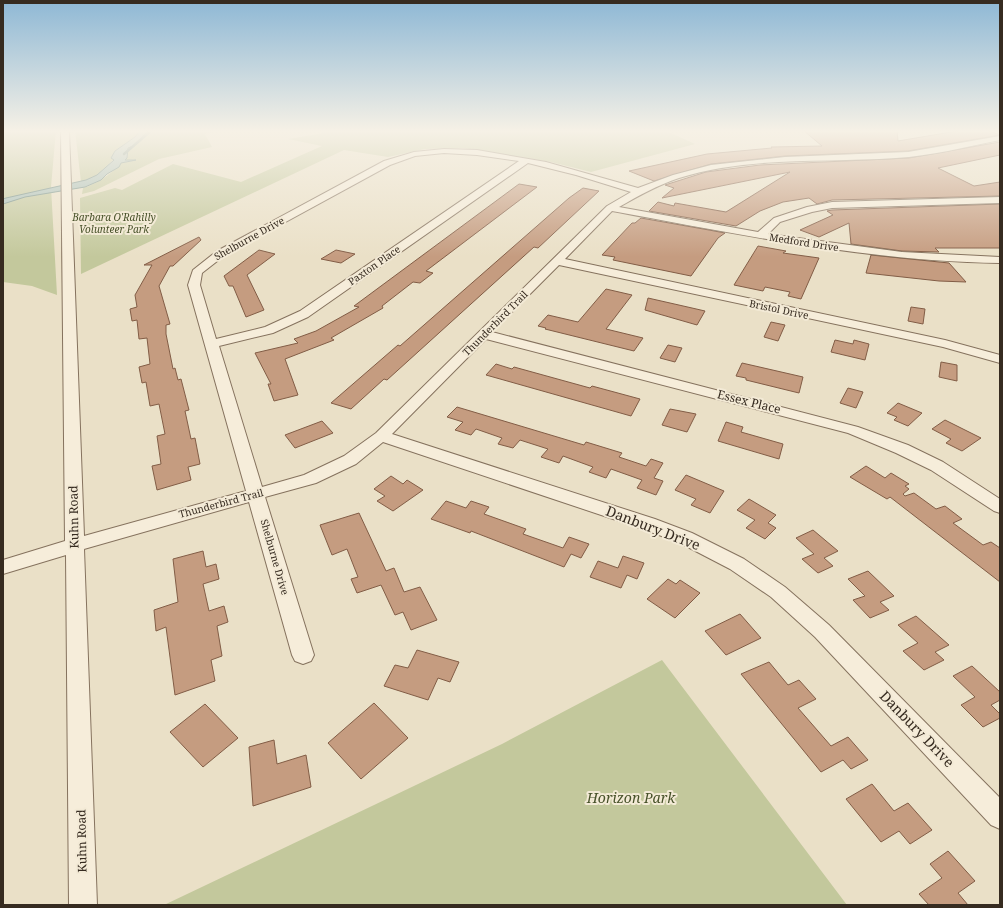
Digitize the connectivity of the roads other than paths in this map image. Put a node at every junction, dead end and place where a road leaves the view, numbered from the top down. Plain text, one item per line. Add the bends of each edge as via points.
1 (66, 172) edge
2 (372, 172) edge
3 (508, 172) edge
4 (577, 172) edge
5 (697, 172) edge
6 (638, 191) junction
7 (1000, 200) edge
8 (610, 208) junction
9 (761, 235) junction
10 (1000, 260) edge
11 (557, 261) junction
12 (484, 334) junction
13 (211, 344) junction
14 (1000, 359) edge
15 (380, 436) junction
16 (256, 494) junction
17 (1000, 507) edge
18 (75, 545) junction
19 (3, 567) edge
20 (303, 655) dead end
21 (1000, 816) edge
22 (83, 905) edge

1 - 18 street, Kuhn Road
2 - 13 street, Shelburne Drive via 221,253 197,272 194,285
3 - 13 street, Paxton Place via 304,314 269,330
4 - 6 street, Shelburne Drive
5 - 6 street, Thunderbird Trail via 674,177
6 - 8 street, Thunderbird Trail
7 - 9 street via 832,205 777,220
8 - 9 street, Medford Drive
8 - 11 street, Thunderbird Trail
9 - 10 street, Medford Drive via 883,254 955,260
11 - 12 street, Thunderbird Trail
11 - 14 street, Bristol Drive via 945,344
12 - 15 street, Thunderbird Trail
12 - 17 street, Essex Place via 853,430 937,466
13 - 16 street, Shelburne Drive
15 - 16 street, Thunderbird Trail via 366,449 332,470
15 - 21 street, Danbury Drive via 649,524 686,538 737,564 778,592 822,631
16 - 18 street, Thunderbird Trail
16 - 20 street, Shelburne Drive
18 - 19 street, Thunderbird Trail
18 - 22 street, Kuhn Road

